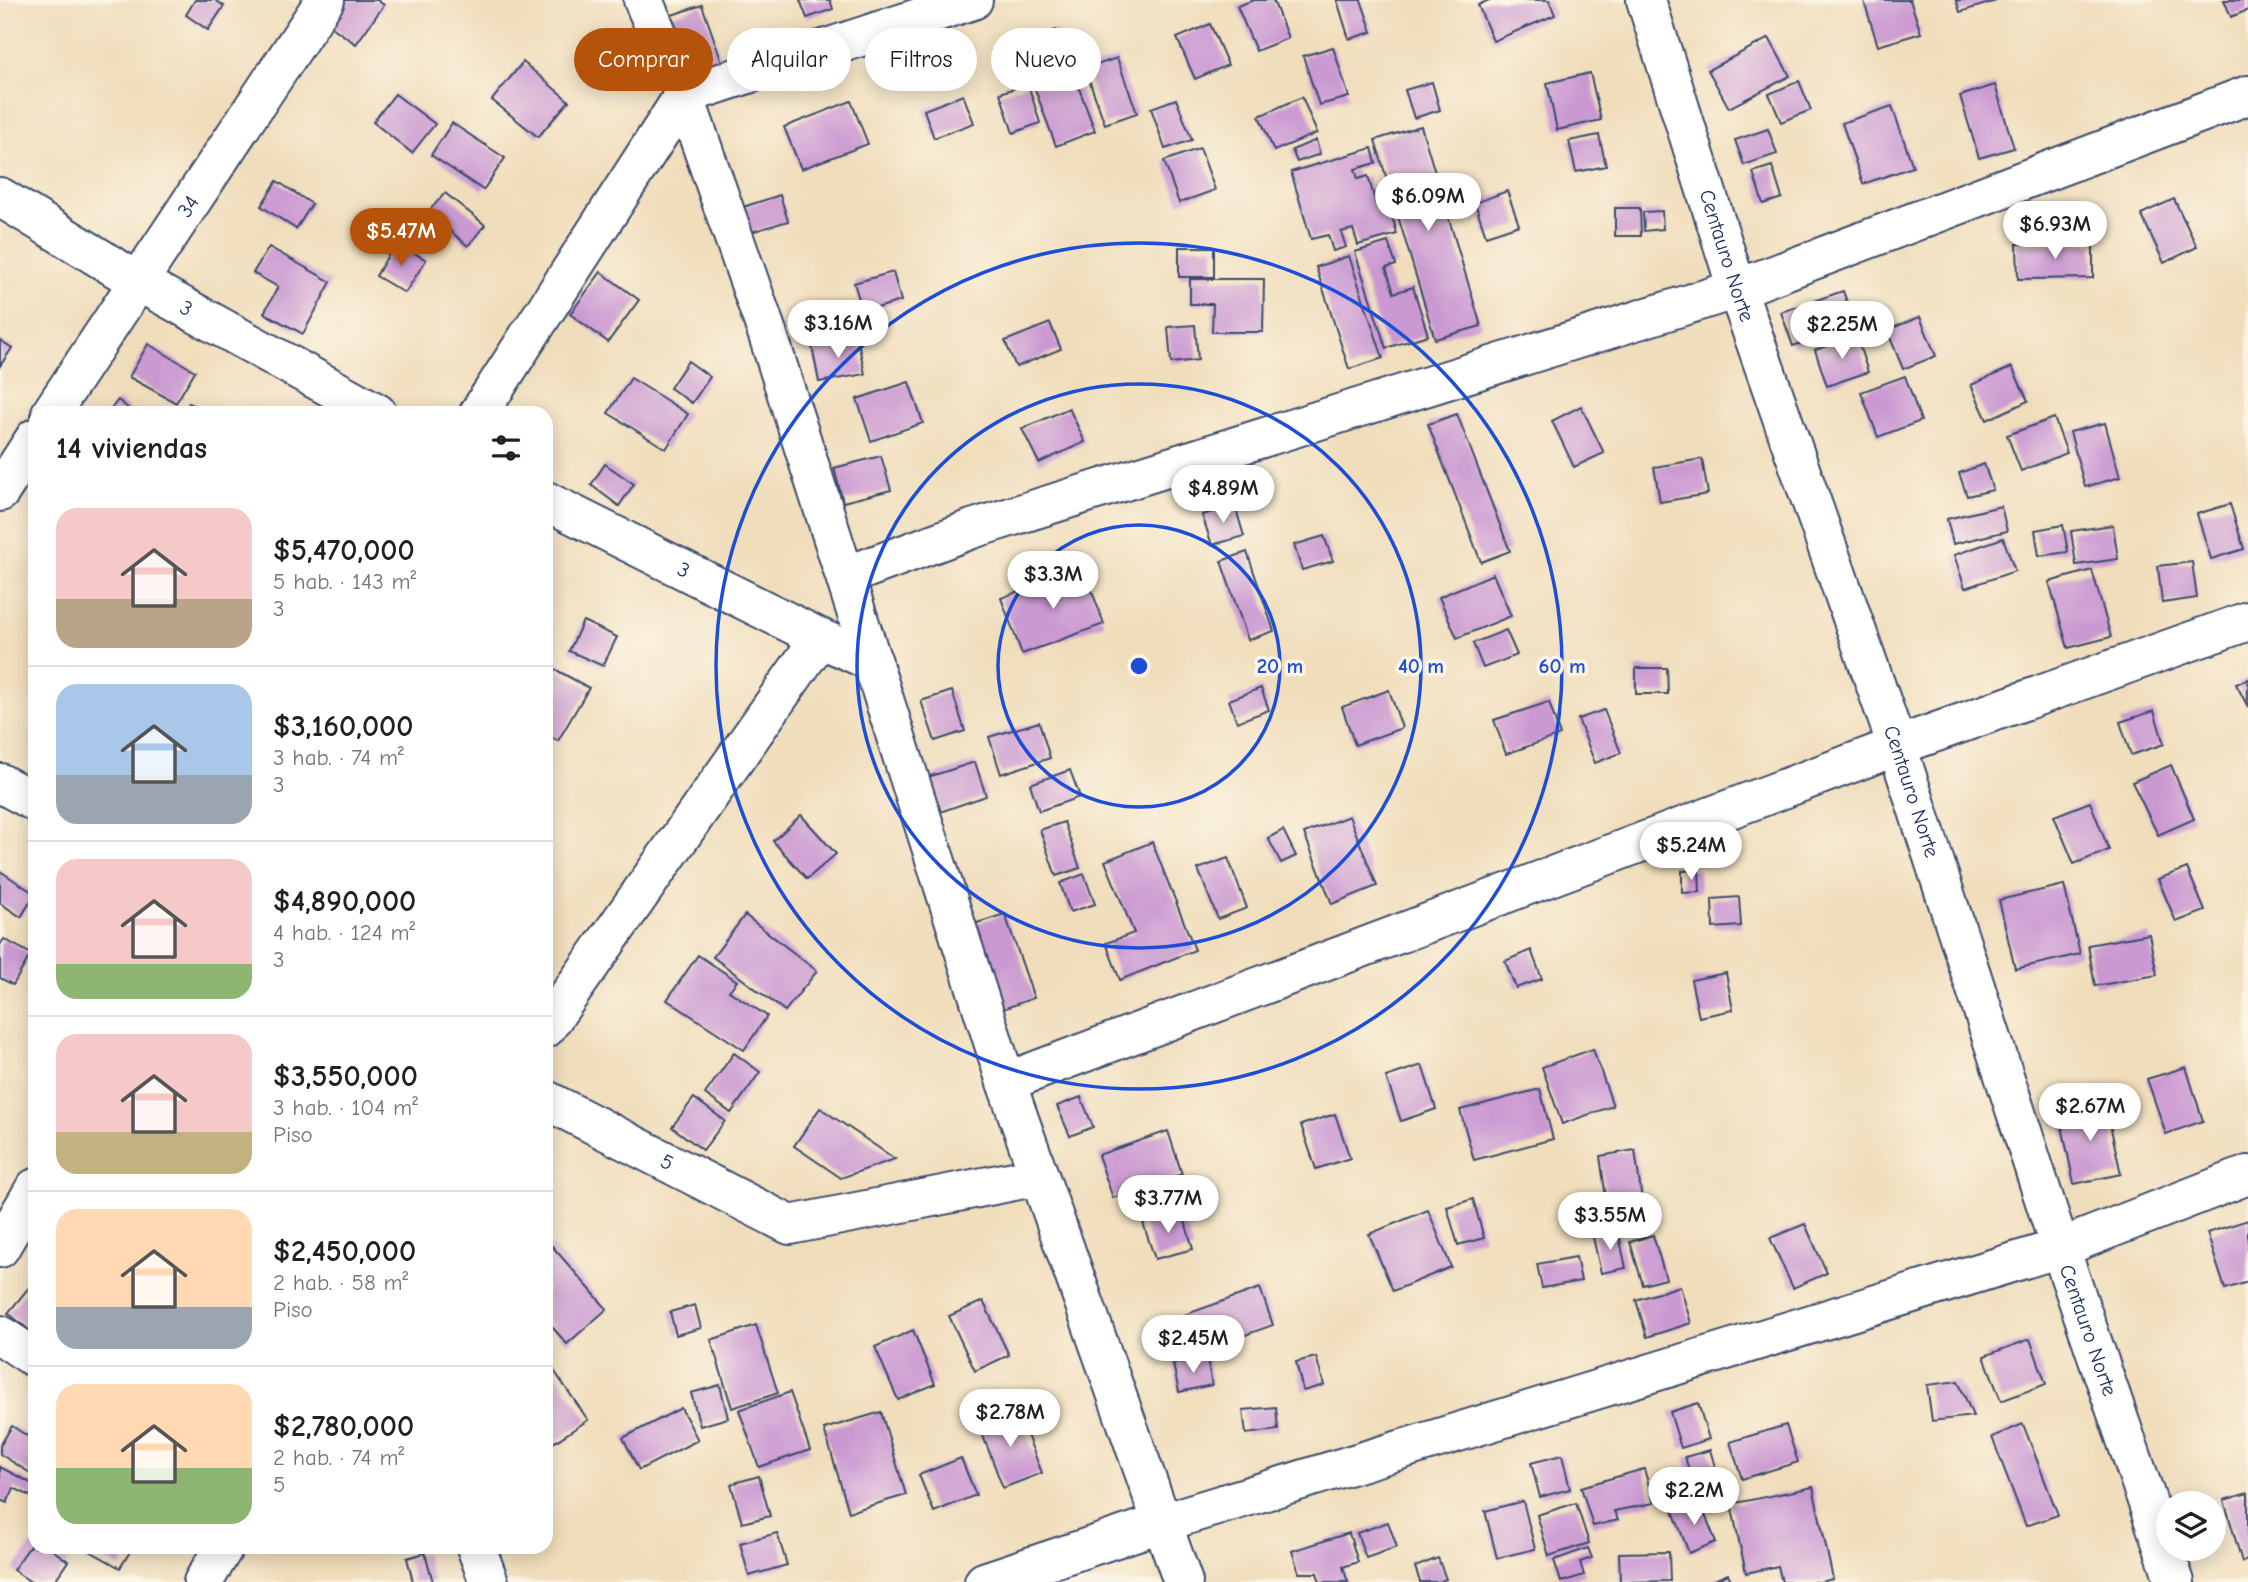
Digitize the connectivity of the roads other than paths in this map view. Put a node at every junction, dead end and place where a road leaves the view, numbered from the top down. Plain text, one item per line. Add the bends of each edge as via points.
1 (325, 0) edge
2 (643, 0) edge
3 (973, 0) edge
4 (1646, 0) edge
5 (684, 95) junction
6 (2248, 95) edge
7 (0, 197) edge
8 (137, 281) junction
9 (1737, 289) junction
10 (56, 406) edge
11 (364, 406) edge
12 (484, 406) edge
13 (28, 449) edge
14 (0, 492) edge
15 (553, 504) edge
16 (846, 576) junction
17 (2248, 621) edge
18 (820, 638) junction
19 (873, 662) junction
20 (1897, 746) junction
21 (0, 783) edge
22 (28, 798) edge
23 (553, 1018) edge
24 (1006, 1082) junction
25 (553, 1104) edge
26 (2248, 1175) edge
27 (1039, 1176) junction
28 (28, 1200) edge
29 (0, 1248) edge
30 (2060, 1248) junction
31 (0, 1335) edge
32 (28, 1353) edge
33 (1164, 1522) junction
34 (220, 1554) edge
35 (479, 1554) edge
36 (203, 1582) edge
37 (489, 1582) edge
38 (984, 1582) edge
39 (1184, 1582) edge
40 (2175, 1582) edge

1 - 8 street, 34
2 - 5 street
3 - 5 street
4 - 9 street, Centauro Norte
5 - 12 street
5 - 16 street
6 - 9 street
7 - 8 street, 3
8 - 10 street, 34
8 - 11 street, 3
9 - 16 street via 972,529
9 - 20 street, Centauro Norte
13 - 14 street
15 - 18 street, 3
16 - 19 street
17 - 20 street
18 - 19 street, 3
18 - 23 street
19 - 24 street
20 - 24 street
20 - 30 street, Centauro Norte
21 - 22 street
24 - 27 street
25 - 27 street, 5 via 790,1225
26 - 30 street
27 - 33 street
28 - 29 street
30 - 33 street
30 - 40 street, Centauro Norte
31 - 32 street
33 - 38 street
33 - 39 street
34 - 36 street
35 - 37 street

